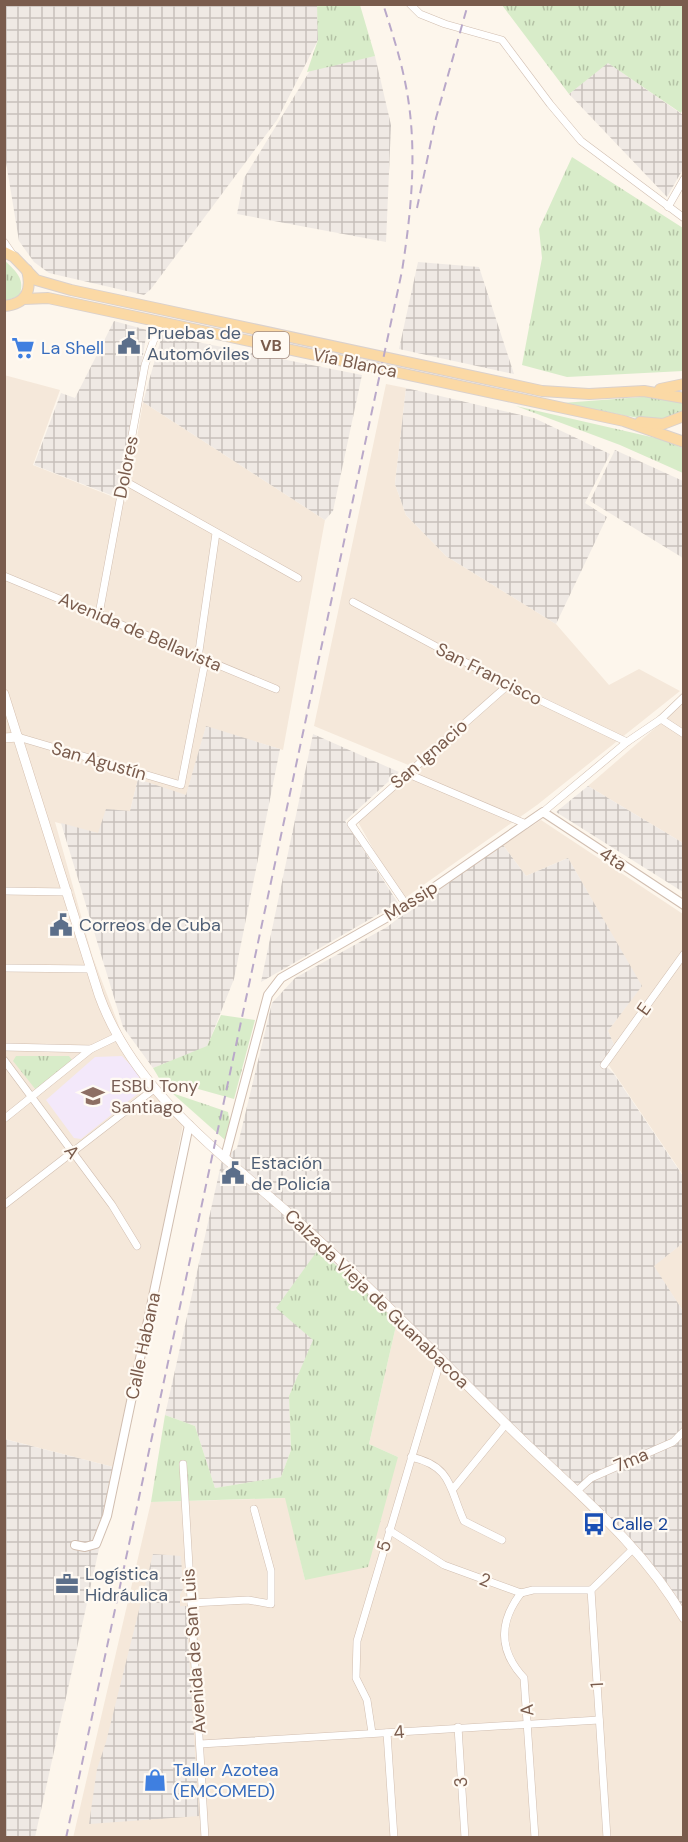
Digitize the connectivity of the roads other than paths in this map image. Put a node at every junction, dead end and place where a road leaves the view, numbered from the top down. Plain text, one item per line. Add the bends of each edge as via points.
1 (410, 4) edge
2 (684, 179) edge
3 (668, 207) junction
4 (684, 218) edge
5 (4, 242) edge
6 (4, 252) edge
7 (27, 270) junction
8 (24, 299) junction
9 (7, 306) edge
10 (160, 322) junction
11 (684, 384) edge
12 (644, 391) junction
13 (684, 398) edge
14 (684, 416) edge
15 (624, 421) junction
16 (684, 442) edge
17 (123, 480) junction
18 (216, 533) junction
19 (4, 576) edge
20 (298, 578) dead end
21 (353, 602) dead end
22 (99, 614) junction
23 (202, 660) junction
24 (508, 685) junction
25 (276, 689) dead end
26 (4, 694) edge
27 (684, 697) edge
28 (661, 719) junction
29 (684, 735) edge
30 (18, 737) junction
31 (4, 738) edge
32 (627, 742) junction
33 (406, 773) junction
34 (543, 812) junction
35 (526, 824) junction
36 (4, 891) edge
37 (68, 892) junction
38 (684, 905) edge
39 (406, 906) junction
40 (684, 954) edge
41 (4, 968) edge
42 (91, 969) junction
43 (116, 1037) junction
44 (4, 1047) edge
45 (91, 1048) junction
46 (4, 1060) edge
47 (604, 1065) dead end
48 (154, 1089) junction
49 (32, 1098) junction
50 (4, 1119) edge
51 (189, 1125) junction
52 (74, 1153) junction
53 (225, 1157) junction
54 (4, 1205) edge
55 (136, 1246) dead end
56 (441, 1359) junction
57 (506, 1424) junction
58 (684, 1431) edge
59 (411, 1457) junction
60 (183, 1464) dead end
61 (453, 1489) junction
62 (578, 1491) junction
63 (254, 1509) dead end
64 (388, 1530) junction
65 (502, 1540) dead end
66 (75, 1545) dead end
67 (633, 1549) junction
68 (591, 1590) junction
69 (521, 1593) junction
70 (191, 1603) junction
71 (684, 1618) edge
72 (599, 1720) junction
73 (528, 1724) junction
74 (458, 1727) junction
75 (372, 1733) junction
76 (387, 1733) junction
77 (200, 1744) junction
78 (205, 1838) edge
79 (394, 1838) edge
80 (465, 1838) edge
81 (535, 1838) edge
82 (607, 1838) edge

1 - 3 street via 420,14 502,40 582,141
2 - 3 street
3 - 4 street
5 - 7 street
6 - 7 main road, VB
7 - 8 main road via 31,282
7 - 12 main road, Vía Blanca / VB via 39,281 71,291 542,391
8 - 9 main road, VB
8 - 10 main road, Vía Blanca / VB via 48,298
10 - 15 main road, Vía Blanca / VB
10 - 17 street, Dolores via 145,365
11 - 12 main road
12 - 13 main road, Vía Blanca / VB
14 - 15 main road via 663,424
15 - 16 main road, Vía Blanca / VB
17 - 18 street
17 - 22 street, Dolores
18 - 20 street
18 - 23 street
19 - 22 street, Avenida de Bellavista
21 - 24 street, San Francisco
22 - 23 street, Avenida de Bellavista
23 - 25 street, Avenida de Bellavista
23 - 30 street, San Agustín via 181,785
24 - 32 street, San Francisco
24 - 33 street, San Ignacio
26 - 30 main road, Calzada Vieja de Guanabacoa
27 - 28 street, Massip
28 - 29 street
28 - 32 street, Massip
30 - 31 main road
30 - 37 main road, Calzada Vieja de Guanabacoa
32 - 34 street, Massip
33 - 35 street
33 - 39 street, San Ignacio via 351,824
34 - 35 street, Massip
34 - 38 street, 4ta
35 - 39 street, Massip
36 - 37 street
37 - 42 main road, Calzada Vieja de Guanabacoa
39 - 53 street, Massip via 296,967 274,986 268,995
40 - 47 street, E
41 - 42 street
42 - 43 main road, Calzada Vieja de Guanabacoa
43 - 45 street
43 - 48 main road, Calzada Vieja de Guanabacoa
44 - 45 street
45 - 49 street
46 - 49 street, A
48 - 51 main road, Calzada Vieja de Guanabacoa
48 - 52 street
49 - 50 street
49 - 52 street, A
51 - 53 main road, Calzada Vieja de Guanabacoa
51 - 66 street, Calle Habana via 107,1516 96,1544
52 - 54 street
52 - 55 street, A
53 - 56 main road, Calzada Vieja de Guanabacoa via 371,1289
56 - 57 main road, Calzada Vieja de Guanabacoa
56 - 59 street, 5
57 - 61 street
57 - 62 main road, Calzada Vieja de Guanabacoa
58 - 62 street, 7ma via 674,1442 591,1478
59 - 61 street via 441,1469
59 - 64 street, 5
60 - 70 street, Avenida de San Luis
61 - 65 street via 464,1521
62 - 67 main road, Calzada Vieja de Guanabacoa
63 - 70 street via 271,1571 272,1604 248,1600
64 - 69 street, 2 via 444,1564
64 - 75 street, 5 via 363,1616 355,1662
67 - 68 street
67 - 71 main road, Calzada Vieja de Guanabacoa via 657,1576
68 - 69 street, 2
68 - 72 street, 1
69 - 73 street, A via 506,1617 503,1638 508,1658 524,1678
70 - 77 street, Avenida de San Luis
72 - 73 street, 4
72 - 82 street, 1
73 - 74 street, 4
73 - 81 street, A
74 - 76 street, 4
74 - 80 street, 3
75 - 76 street, 4
75 - 77 street, 4
76 - 79 street
77 - 78 street, Avenida de San Luis

